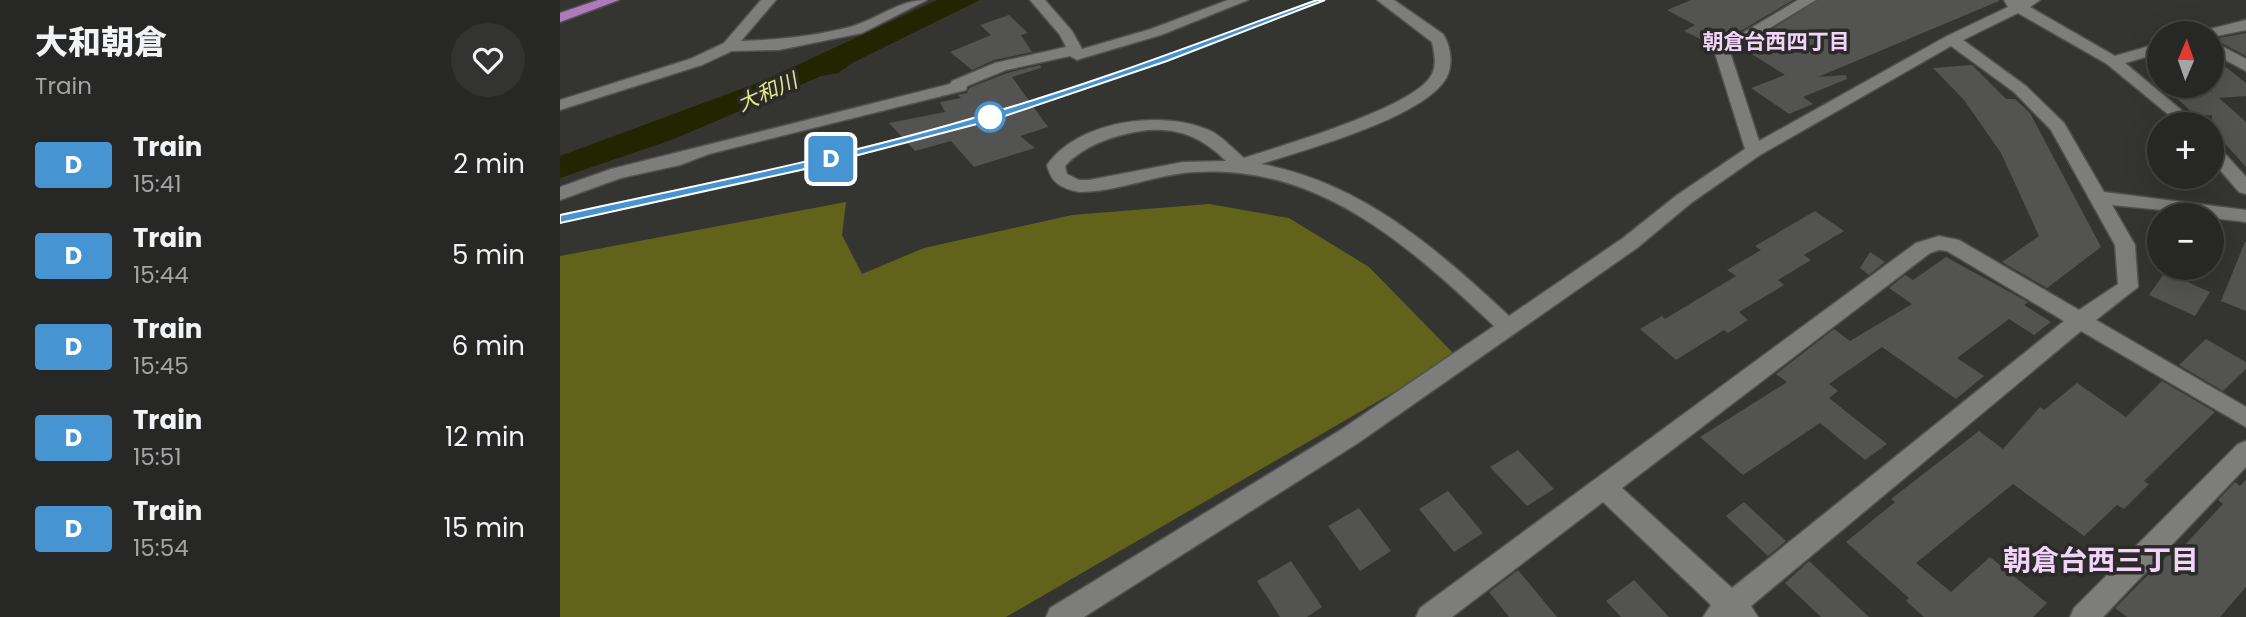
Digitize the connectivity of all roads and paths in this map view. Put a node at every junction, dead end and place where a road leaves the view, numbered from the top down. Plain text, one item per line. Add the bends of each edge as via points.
1 (612, 0) edge
2 (769, 0) edge
3 (920, 0) edge
4 (1037, 0) edge
5 (1241, 0) edge
6 (1384, 0) edge
7 (1809, 0) edge
8 (2033, 0) edge
9 (2012, 3) edge
10 (560, 18) edge
11 (2246, 25) edge
12 (2224, 30) edge
13 (1952, 38) junction
14 (729, 46) junction
15 (1074, 50) junction
16 (2147, 52) edge
17 (2224, 53) edge
18 (2113, 61) junction
19 (2246, 66) edge
20 (560, 105) edge
21 (2175, 112) edge
22 (1754, 151) junction
23 (2224, 163) edge
24 (1241, 165) junction
25 (2246, 188) edge
26 (560, 194) edge
27 (2099, 197) junction
28 (2246, 216) edge
29 (2081, 319) junction
30 (1508, 327) junction
31 (2246, 418) edge
32 (2246, 451) edge
33 (1605, 489) junction
34 (1731, 613) edge
35 (1060, 617) edge
36 (1430, 617) edge
37 (2084, 617) edge

1 - 10 highway
2 - 14 street
3 - 14 street via 857,30 779,45
4 - 15 street via 1068,34
5 - 15 street via 1086,55
6 - 24 street via 1438,37 1442,67 1432,87 1382,113
7 - 22 street via 1722,50
8 - 9 street
9 - 13 street
9 - 18 street
11 - 12 street
13 - 22 street
13 - 27 street via 2020,89 2058,127
14 - 20 street via 696,62
15 - 26 street via 1001,66 958,84 960,87 617,173
16 - 18 street
17 - 19 street
18 - 21 street
22 - 30 street
23 - 25 street
24 - 24 street via 1156,170 1079,186 1059,177 1056,165 1083,142 1164,123 1206,135
24 - 30 street via 1289,176 1360,204 1406,236
27 - 28 street
27 - 29 street via 2125,245 2128,287
29 - 31 street
29 - 33 street via 1952,245 1923,248
29 - 34 street
30 - 35 street via 1350,436
32 - 37 street
33 - 34 street
33 - 36 street

